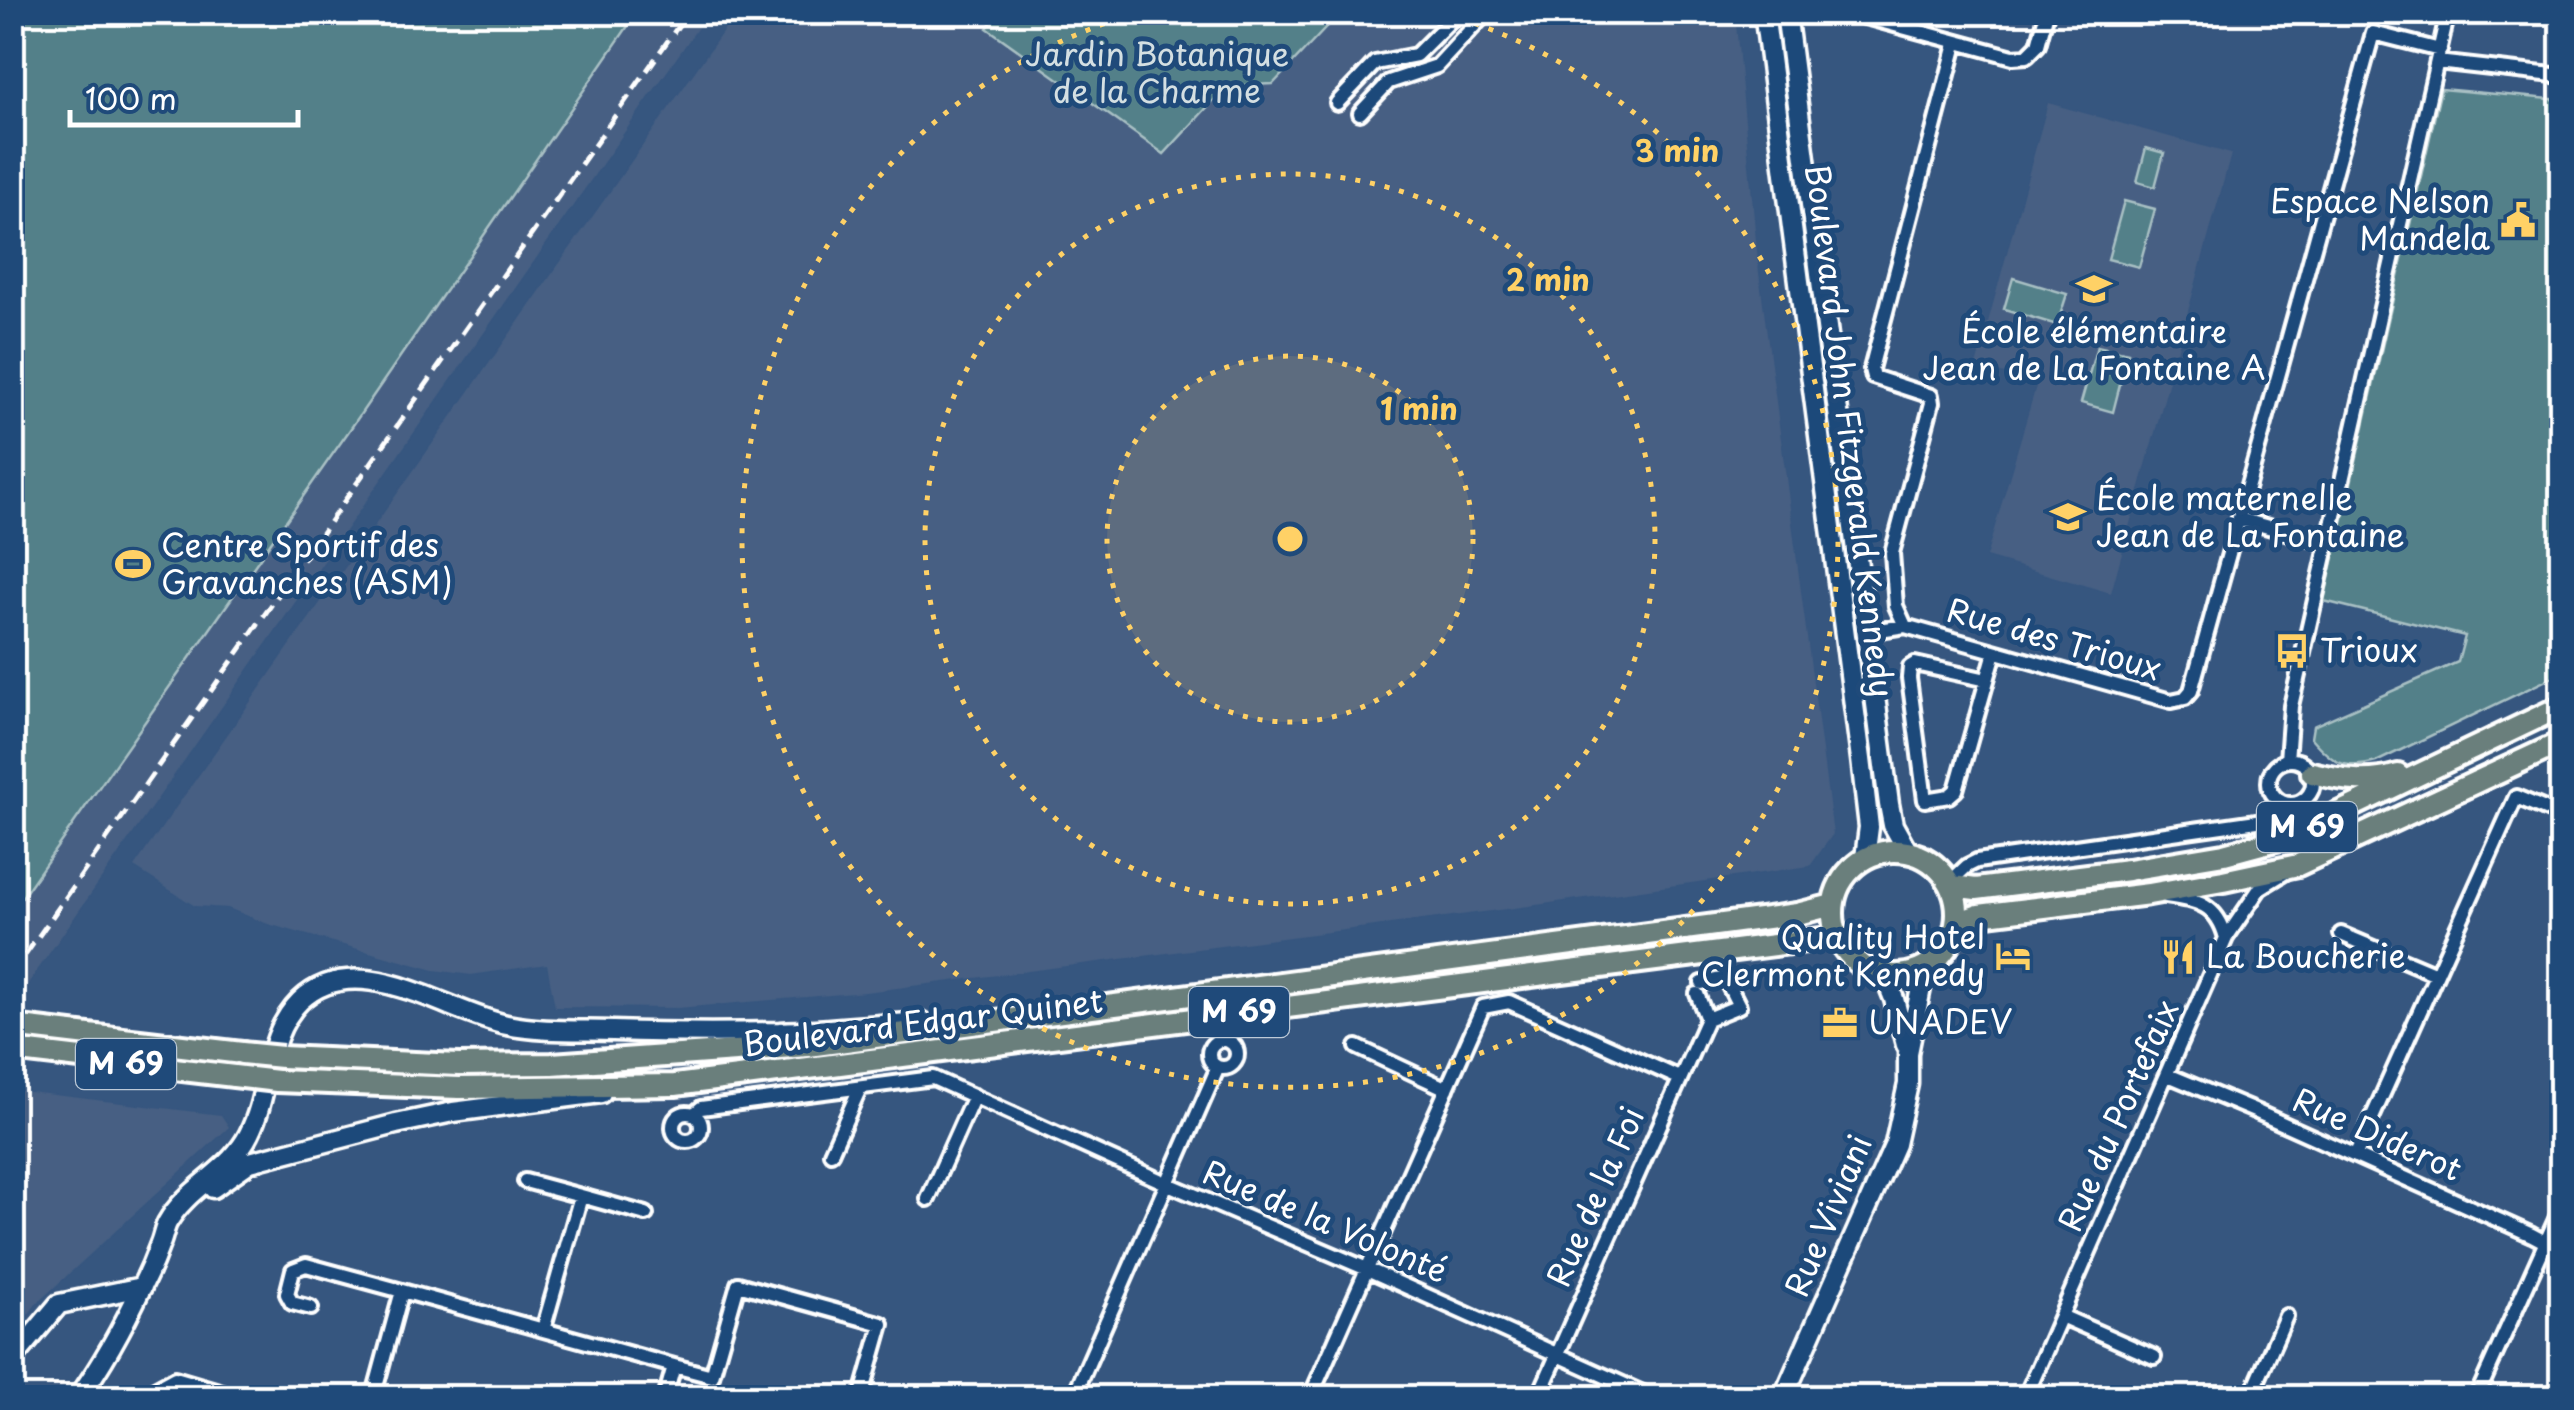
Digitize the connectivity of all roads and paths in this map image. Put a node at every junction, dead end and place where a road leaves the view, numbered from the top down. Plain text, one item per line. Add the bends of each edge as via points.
1 (16, 12) edge
2 (1459, 12) edge
3 (1487, 12) edge
4 (1764, 12) edge
5 (1786, 12) edge
6 (1847, 12) edge
7 (2048, 12) edge
8 (2448, 12) edge
9 (12, 20) edge
10 (1956, 44) junction
11 (2438, 56) junction
12 (2562, 76) edge
13 (1337, 103) dead end
14 (1360, 113) dead end
15 (2240, 520) junction
16 (2328, 544) junction
17 (1841, 592) junction
18 (1905, 626) junction
19 (1867, 632) junction
20 (1994, 652) junction
21 (1987, 680) junction
22 (2562, 706) edge
23 (2562, 742) edge
24 (2457, 756) junction
25 (2287, 760) junction
26 (2312, 774) junction
27 (2302, 802) junction
28 (2562, 816) edge
29 (1908, 852) junction
30 (1865, 858) junction
31 (2298, 864) junction
32 (1951, 884) junction
33 (2149, 894) junction
34 (1833, 905) junction
35 (1957, 923) junction
36 (2341, 934) dead end
37 (1837, 937) junction
38 (2226, 938) junction
39 (1925, 968) junction
40 (1884, 974) junction
41 (2436, 974) junction
42 (1706, 1018) junction
43 (999, 1020) junction
44 (23, 1028) edge
45 (1357, 1047) dead end
46 (15, 1051) edge
47 (1908, 1053) junction
48 (1218, 1067) dead end
49 (2168, 1075) junction
50 (1678, 1078) junction
51 (640, 1087) junction
52 (860, 1088) junction
53 (1447, 1089) junction
54 (974, 1096) junction
55 (694, 1114) dead end
56 (831, 1153) dead end
57 (2355, 1156) junction
58 (526, 1181) dead end
59 (1168, 1184) junction
60 (581, 1196) junction
61 (928, 1199) dead end
62 (2562, 1206) edge
63 (646, 1214) dead end
64 (2546, 1242) junction
65 (159, 1247) junction
66 (2562, 1251) edge
67 (1366, 1269) junction
68 (142, 1287) junction
69 (402, 1291) junction
70 (310, 1308) dead end
71 (2062, 1316) junction
72 (2286, 1316) dead end
73 (544, 1330) junction
74 (1557, 1354) junction
75 (2154, 1356) dead end
76 (12, 1360) edge
77 (674, 1366) junction
78 (78, 1398) edge
79 (148, 1398) edge
80 (243, 1398) edge
81 (373, 1398) edge
82 (665, 1398) edge
83 (861, 1398) edge
84 (1073, 1398) edge
85 (1310, 1398) edge
86 (1538, 1398) edge
87 (1654, 1398) edge
88 (1782, 1398) edge
89 (2025, 1398) edge
90 (2250, 1398) edge
91 (2476, 1398) edge

1 - 9 street
2 - 13 street via 1416,55 1375,63
3 - 14 street via 1437,66 1388,82
4 - 17 main road, Boulevard John Fitzgerald Kennedy
5 - 19 main road, Boulevard John Fitzgerald Kennedy
6 - 10 street
7 - 10 street via 2038,45 2027,56
8 - 11 street
10 - 18 street via 1871,368 1874,377 1930,396 1932,403 1892,553 1896,606
11 - 12 street
11 - 15 street, Rue des Trioux via 2373,32
11 - 16 street
15 - 16 street
15 - 20 street, Rue des Trioux via 2185,698 2171,702
16 - 25 street via 2291,706
17 - 19 main road via 1856,626
17 - 30 main road, Boulevard John Fitzgerald Kennedy via 1869,827
18 - 19 street, Rue des Trioux
18 - 20 street, Rue des Trioux
19 - 29 main road, Boulevard John Fitzgerald Kennedy via 1892,825
20 - 21 street
21 - 21 street via 1956,790 1925,800 1910,668
22 - 24 main road, M 69
23 - 31 main road, M 69
24 - 26 main road via 2385,779
24 - 32 main road, M 69 via 2293,833 2224,854 1976,889
25 - 26 street via 2302,762
25 - 27 street via 2270,774 2269,788 2282,803
26 - 27 street via 2311,792
27 - 32 street via 2257,822 1977,861
28 - 41 street via 2516,797
29 - 30 main road
29 - 32 main road via 1939,868
30 - 34 main road via 1838,886
31 - 33 main road, M 69
31 - 38 street, Rue du Portefaix via 2260,888
32 - 35 main road
33 - 35 main road, M 69
33 - 38 street via 2194,900 2214,912
34 - 37 main road
34 - 43 main road, Boulevard Edgar Quinet / M 69
35 - 39 main road via 1945,951
36 - 41 street
37 - 40 main road via 1857,963
37 - 51 main road, Boulevard Edgar Quinet / M 69
38 - 49 street, Rue du Portefaix
39 - 40 main road
39 - 47 main road, Rue Viviani
40 - 47 main road, Rue Viviani
41 - 57 street
42 - 42 street, Rue de la Foi via 1738,1006 1726,978 1700,988
42 - 50 street, Rue de la Foi
43 - 44 main road, Boulevard Edgar Quinet / M 69, bridge via 808,1046 459,1065 282,1057
43 - 65 main road via 782,1032 569,1030 476,1017 397,984 332,983 303,999 282,1026 248,1136 168,1222
45 - 53 street
46 - 51 main road, Boulevard Edgar Quinet / M 69, bridge via 277,1081
47 - 88 main road, Rue Viviani via 1895,1144
48 - 59 street
49 - 57 street, Rue Diderot
49 - 71 street, Rue du Portefaix
50 - 53 street via 1509,1002 1483,1007
50 - 74 street, Rue de la Foi
51 - 65 main road via 453,1112 250,1162 201,1198
52 - 54 street, Rue de la Volonté via 932,1078
52 - 55 street, Rue de la Volonté
52 - 56 street
53 - 67 street
54 - 59 street, Rue de la Volonté
54 - 61 street
57 - 64 street, Rue Diderot
58 - 60 street
59 - 67 street, Rue de la Volonté
59 - 84 street
60 - 63 street
60 - 73 street
62 - 64 street
64 - 66 street, Rue Diderot
64 - 91 street
65 - 68 main road
67 - 74 street, Rue de la Volonté
67 - 85 street
68 - 76 main road via 59,1304
68 - 78 main road
69 - 70 street via 306,1264 294,1270 287,1294 292,1303
69 - 73 street
69 - 81 street
71 - 75 street
71 - 89 street, Rue du Portefaix
72 - 90 street
73 - 77 street
74 - 86 street, Rue de la Foi
74 - 87 street, Rue de la Volonté
77 - 82 street
77 - 83 street via 712,1376 738,1284 882,1324
79 - 80 street via 175,1378

